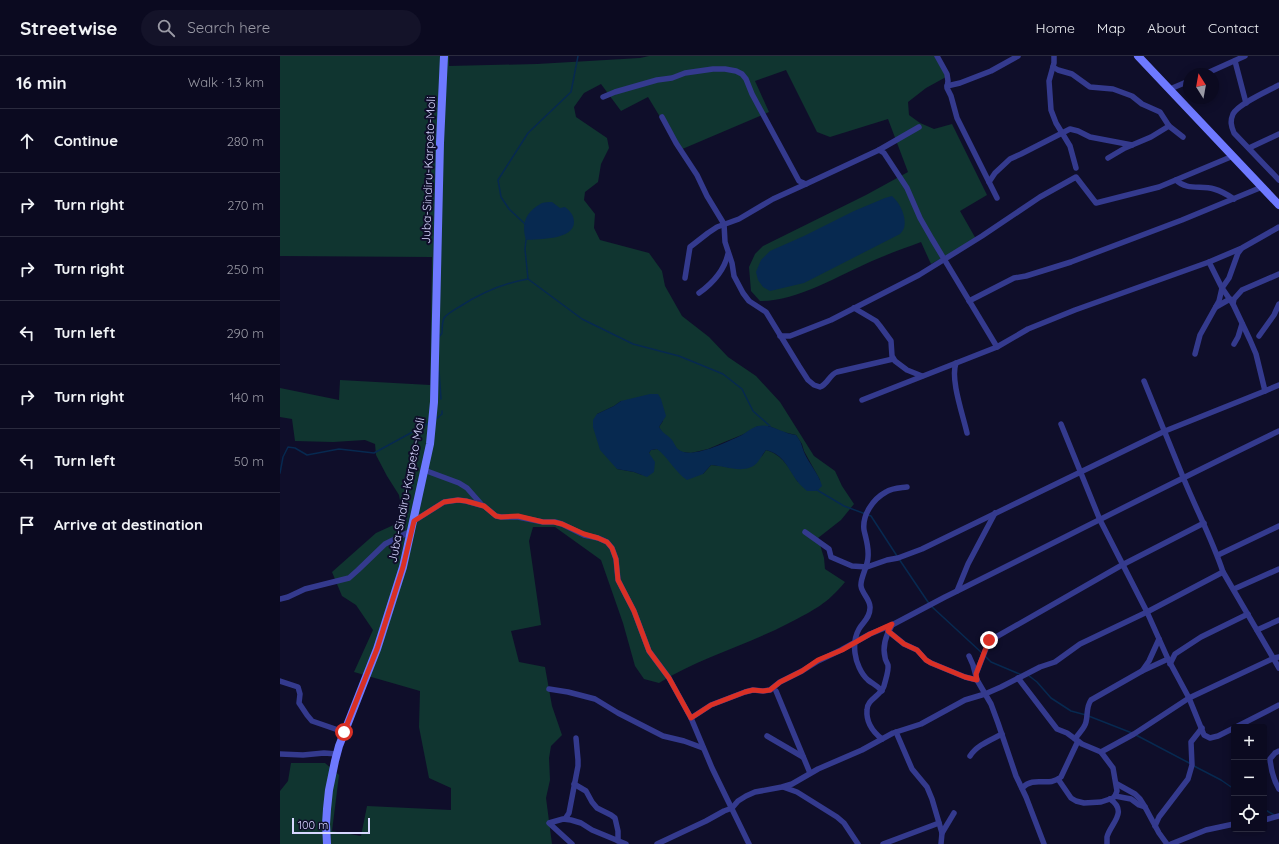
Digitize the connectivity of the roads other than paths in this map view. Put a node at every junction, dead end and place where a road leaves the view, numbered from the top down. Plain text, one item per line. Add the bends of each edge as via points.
1 (444, 56) edge
2 (937, 56) edge
3 (1018, 56) edge
4 (1054, 56) edge
5 (1138, 56) edge
6 (1246, 56) edge
7 (1235, 61) junction
8 (1053, 67) junction
9 (1218, 68) edge
10 (1183, 84) edge
11 (1279, 85) edge
12 (947, 86) junction
13 (1170, 89) junction
14 (602, 97) dead end
15 (1246, 103) junction
16 (662, 117) dead end
17 (1169, 126) junction
18 (919, 127) dead end
19 (1062, 133) junction
20 (1279, 134) edge
21 (1183, 137) dead end
22 (1132, 145) junction
23 (1248, 148) junction
24 (879, 150) junction
25 (1233, 156) junction
26 (1108, 158) dead end
27 (1076, 168) dead end
28 (1176, 180) junction
29 (1279, 180) edge
30 (989, 182) junction
31 (806, 184) junction
32 (1262, 187) junction
33 (997, 198) dead end
34 (1234, 199) junction
35 (1279, 205) edge
36 (724, 224) junction
37 (1279, 227) edge
38 (1242, 248) junction
39 (728, 252) junction
40 (945, 260) junction
41 (1209, 262) junction
42 (1279, 274) edge
43 (684, 278) dead end
44 (1222, 288) junction
45 (699, 293) dead end
46 (969, 301) junction
47 (1232, 302) junction
48 (1279, 304) edge
49 (1215, 307) junction
50 (854, 308) junction
51 (1242, 324) junction
52 (780, 336) junction
53 (1259, 336) dead end
54 (1234, 344) dead end
55 (997, 347) junction
56 (1195, 354) dead end
57 (893, 359) junction
58 (956, 363) junction
59 (922, 376) junction
60 (1144, 381) dead end
61 (1279, 385) edge
62 (1265, 391) junction
63 (862, 400) dead end
64 (1061, 424) dead end
65 (1165, 431) junction
66 (1279, 431) edge
67 (967, 433) dead end
68 (424, 470) junction
69 (1080, 472) junction
70 (1183, 477) junction
71 (907, 487) dead end
72 (484, 506) junction
73 (996, 512) junction
74 (1100, 520) junction
75 (414, 521) junction
76 (1204, 523) junction
77 (1279, 526) edge
78 (411, 531) junction
79 (805, 532) dead end
80 (1218, 555) junction
81 (1122, 565) junction
82 (867, 567) junction
83 (1279, 569) edge
84 (1223, 572) junction
85 (1234, 589) junction
86 (957, 591) junction
87 (280, 599) edge
88 (1146, 612) junction
89 (1248, 614) junction
90 (1279, 620) edge
91 (892, 624) junction
92 (1257, 630) junction
93 (888, 631) junction
94 (1158, 639) junction
95 (855, 642) junction
96 (969, 656) dead end
97 (1276, 658) edge
98 (1169, 662) junction
99 (1279, 668) edge
100 (1142, 671) junction
101 (976, 674) junction
102 (1018, 678) junction
103 (977, 680) junction
104 (280, 681) edge
105 (549, 690) dead end
106 (776, 690) dead end
107 (882, 691) junction
108 (985, 694) junction
109 (1189, 698) junction
110 (1279, 705) edge
111 (691, 718) junction
112 (1243, 724) edge
113 (1202, 728) junction
114 (1231, 730) edge
115 (344, 732) junction
116 (896, 732) junction
117 (1002, 734) junction
118 (767, 736) dead end
119 (576, 738) dead end
120 (882, 739) junction
121 (1076, 740) junction
122 (703, 748) junction
123 (1279, 751) edge
124 (1101, 752) junction
125 (280, 754) edge
126 (337, 754) junction
127 (970, 756) dead end
128 (804, 757) junction
129 (810, 773) junction
130 (1058, 779) junction
131 (574, 784) junction
132 (1117, 784) junction
133 (782, 787) junction
134 (1022, 788) junction
135 (1279, 789) edge
136 (1113, 798) junction
137 (1145, 807) junction
138 (732, 808) junction
139 (954, 813) dead end
140 (1279, 816) edge
141 (565, 819) junction
142 (1267, 819) edge
143 (939, 823) junction
144 (1231, 825) edge
145 (1155, 826) junction
146 (942, 833) junction
147 (744, 834) junction
148 (618, 841) junction
149 (324, 842) edge
150 (1184, 842) edge
151 (572, 844) edge
152 (626, 844) edge
153 (657, 844) edge
154 (743, 844) edge
155 (749, 844) edge
156 (858, 844) edge
157 (883, 844) edge
158 (941, 844) edge
159 (1044, 844) edge
160 (1107, 844) edge
161 (1167, 844) edge
162 (1171, 844) edge

1 - 68 main road, Juba-Sindiru-Karpeto-Moli via 434,402
2 - 12 street via 947,74
3 - 12 street via 991,71
4 - 8 street
5 - 13 main road
6 - 7 street
7 - 9 street
7 - 15 street
8 - 17 street via 1072,74 1090,87 1113,89 1132,96 1160,112
8 - 19 street via 1049,80 1051,110
10 - 13 street
11 - 15 street
12 - 30 street via 957,118
13 - 25 main road
14 - 31 street via 685,73 713,69 736,70 746,79 800,181
15 - 23 street via 1233,114 1231,124 1234,133
16 - 36 street
17 - 21 street
17 - 22 street
18 - 24 street
19 - 22 street via 1073,129 1090,137
19 - 27 street via 1070,146
19 - 30 street via 1010,159
20 - 23 street
22 - 26 street
23 - 29 street
24 - 31 street
24 - 40 street via 884,153 900,176 920,218
25 - 28 street
25 - 32 main road
28 - 34 street via 1187,187 1215,189
28 - 40 street via 1096,203 1076,177 1040,197
30 - 33 street
31 - 36 street via 739,219
32 - 34 street
32 - 35 main road
34 - 46 street via 1071,262 1014,278
36 - 39 street
36 - 43 street via 690,247
37 - 38 street
38 - 41 street
38 - 44 street
39 - 45 street via 720,273
39 - 52 street via 743,293 749,301 766,312
40 - 46 street
40 - 50 street
41 - 44 street
41 - 55 street via 1075,310 1028,329
42 - 47 street via 1242,290
44 - 47 street
44 - 49 street
46 - 55 street
47 - 49 street
47 - 51 street
48 - 53 street
49 - 56 street via 1200,335
50 - 52 street via 790,336
50 - 57 street via 880,326 891,341
51 - 54 street
51 - 62 street via 1256,354
52 - 57 street via 808,380 817,386 823,386 830,376 837,372
55 - 58 street
57 - 59 street via 907,370
58 - 59 street
58 - 67 street via 955,384
59 - 63 street
60 - 65 street
61 - 62 street
62 - 65 street
64 - 69 street
65 - 69 street
65 - 70 street
66 - 70 street
68 - 72 street via 459,483
68 - 75 main road, Juba-Sindiru-Karpeto-Moli
69 - 73 street
69 - 74 street
70 - 74 street
70 - 76 street
71 - 82 street via 886,492 866,514 864,529
72 - 75 street via 458,500 444,502
72 - 111 street via 496,516 518,516 554,522 607,542 616,559 618,580 634,611 649,651 669,678
73 - 82 street via 922,548
73 - 86 street via 971,558
74 - 81 street
74 - 86 street
75 - 78 main road, Juba-Sindiru-Karpeto-Moli
76 - 80 street
76 - 81 street
77 - 80 street
78 - 87 street via 385,544 349,578
78 - 115 main road, Juba-Sindiru-Karpeto-Moli via 403,567 377,649
79 - 82 street via 829,550 831,557 852,566
80 - 84 street
81 - 88 street
81 - 101 street via 989,640
82 - 95 street via 861,584 871,607
83 - 85 street
84 - 85 street
84 - 88 street
85 - 89 street
86 - 91 street
88 - 94 street
88 - 102 street via 1080,644 1055,662
89 - 92 street
89 - 98 street via 1201,637 1175,654
90 - 92 street
91 - 93 street
91 - 95 street
92 - 97 street
93 - 103 street via 904,644 917,650 931,663
93 - 107 street via 884,640 884,655 888,668
94 - 98 street
94 - 100 street
95 - 107 street via 855,653 864,677
95 - 111 street via 818,660 770,690 745,692 711,705
96 - 101 street
97 - 99 street
97 - 109 street
98 - 100 street
98 - 109 street
100 - 121 street via 1091,700 1085,725
101 - 103 street
102 - 108 street
102 - 121 street via 1057,729
103 - 108 street
104 - 115 street via 298,687 299,703 312,721
105 - 122 street via 595,699 663,736
106 - 128 street
107 - 120 street via 868,704 867,710 872,728
108 - 116 street via 965,700 927,721
108 - 117 street
109 - 113 street
109 - 124 street
110 - 112 street
111 - 122 street
113 - 114 street via 1204,735 1210,738
113 - 145 street via 1191,742 1192,765 1188,779
115 - 126 main road, Juba-Sindiru-Karpeto-Moli
116 - 120 street
116 - 143 street via 912,769 928,787
117 - 127 street via 978,747
117 - 134 street
118 - 128 street
119 - 131 street via 578,760
120 - 129 street
121 - 124 street
121 - 130 street
122 - 138 street
123 - 135 street via 1270,759 1271,770
124 - 132 street via 1113,768
125 - 126 street
126 - 149 main road, Juba-Sindiru-Karpeto-Moli via 328,796
128 - 129 street
129 - 133 street
130 - 134 street via 1051,782 1032,781
130 - 136 street via 1076,801 1101,802
131 - 141 street via 569,813
131 - 148 street via 586,791 597,808 615,818
132 - 136 street
132 - 137 street via 1135,794
133 - 138 street via 755,792 738,801
133 - 156 street via 797,792 837,817
134 - 159 street
136 - 137 street via 1131,799
136 - 160 street via 1118,812 1107,837
137 - 145 street
138 - 147 street
138 - 153 street
139 - 146 street
140 - 142 street
141 - 148 street via 580,823
141 - 151 street via 549,823
143 - 146 street
143 - 157 street
144 - 150 street via 1206,830
145 - 161 street
146 - 158 street
147 - 154 street
147 - 155 street
148 - 152 street
150 - 162 street

